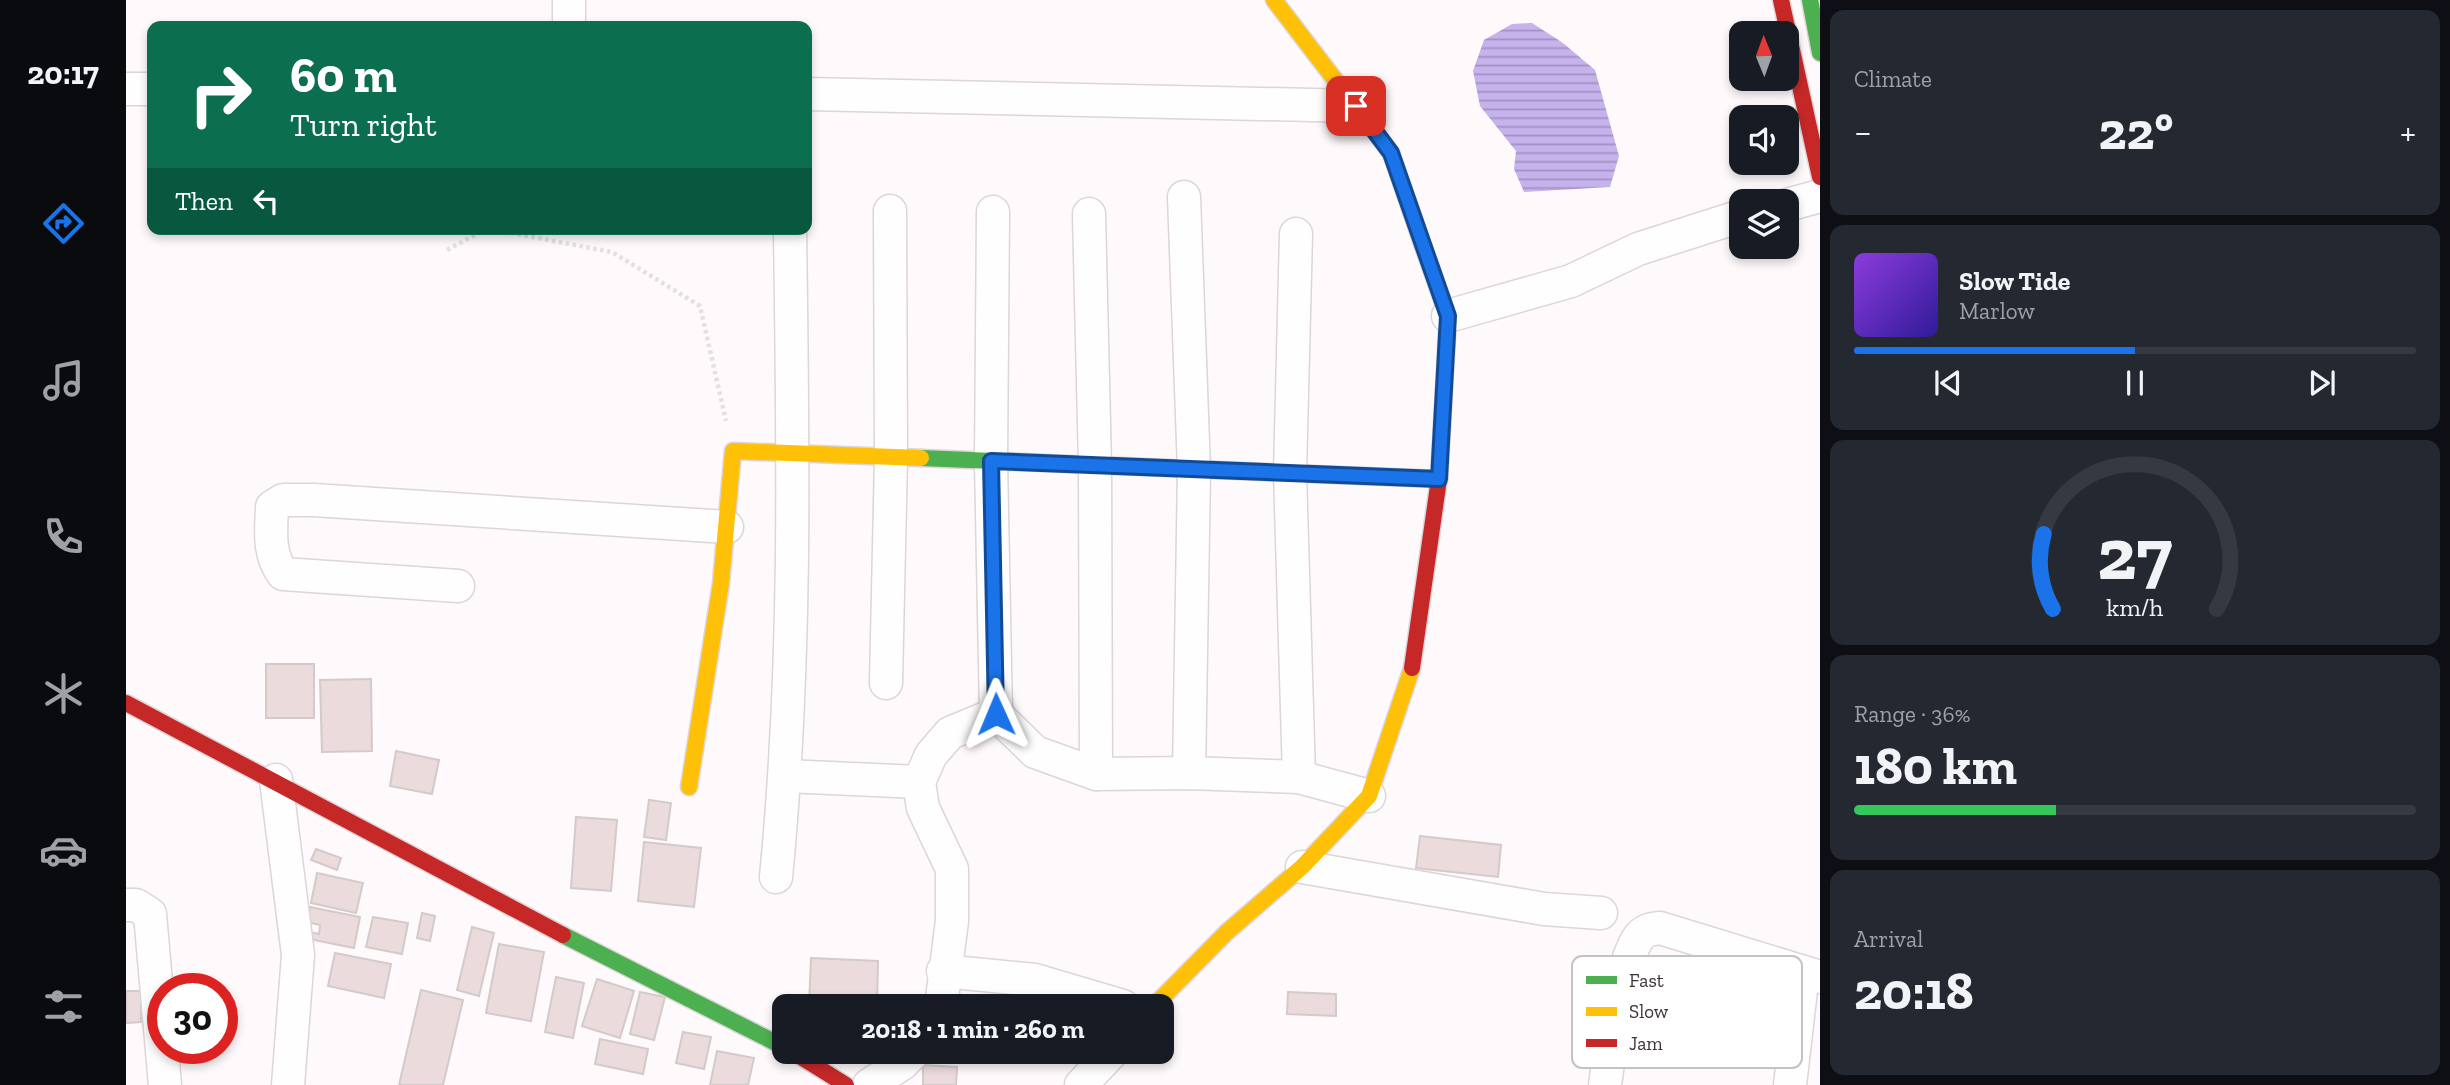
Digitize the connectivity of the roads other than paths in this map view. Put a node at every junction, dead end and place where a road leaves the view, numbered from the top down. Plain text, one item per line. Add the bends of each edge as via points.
1 (569, 0) edge
2 (1274, 0) edge
3 (1780, 0) edge
4 (1810, 0) edge
5 (569, 21) edge
6 (1820, 53) edge
7 (126, 89) edge
8 (147, 89) edge
9 (812, 94) edge
10 (1356, 106) junction
11 (1820, 177) edge
12 (1820, 196) edge
13 (1184, 197) dead end
14 (1799, 202) edge
15 (890, 211) dead end
16 (993, 212) dead end
17 (1088, 214) dead end
18 (1729, 220) edge
19 (1296, 234) dead end
20 (790, 235) edge
21 (1448, 316) junction
22 (793, 453) junction
23 (891, 457) junction
24 (991, 461) junction
25 (1095, 466) junction
26 (1194, 470) junction
27 (1290, 473) junction
28 (1439, 479) junction
29 (727, 527) junction
30 (458, 586) dead end
31 (886, 683) dead end
32 (126, 702) edge
33 (996, 714) junction
34 (1189, 773) junction
35 (1096, 774) junction
36 (786, 776) junction
37 (1299, 778) junction
38 (276, 780) junction
39 (919, 782) junction
40 (689, 787) dead end
41 (1369, 796) junction
42 (1301, 867) junction
43 (776, 877) dead end
44 (126, 905) edge
45 (1601, 913) dead end
46 (1632, 956) edge
47 (1750, 956) edge
48 (943, 971) junction
49 (1811, 975) edge
50 (942, 994) edge
51 (1082, 994) edge
52 (1166, 994) edge
53 (1802, 1022) edge
54 (772, 1041) edge
55 (902, 1064) edge
56 (1101, 1064) edge
57 (804, 1066) edge
58 (165, 1085) edge
59 (288, 1085) edge
60 (846, 1085) edge
61 (869, 1085) edge
62 (1081, 1085) edge

1 - 5 street
2 - 10 main road
3 - 11 main road
4 - 6 main road
7 - 8 street
9 - 10 street
10 - 21 main road via 1391,153
12 - 14 street
13 - 26 street
15 - 23 street
16 - 24 street
17 - 25 street
18 - 21 street via 1638,249 1571,281
19 - 27 street
20 - 22 street
21 - 28 main road
22 - 23 main road
22 - 29 main road via 733,451
22 - 36 street
23 - 24 main road
23 - 31 street
24 - 25 main road
24 - 33 street
25 - 26 main road
25 - 35 street
26 - 27 main road
26 - 34 street
27 - 28 main road
27 - 37 street
28 - 41 main road via 1413,666
29 - 30 street via 314,500 284,500 272,508 271,549 283,574
29 - 40 main road
32 - 38 main road
33 - 35 street via 1035,752
33 - 39 street via 950,733 931,755
34 - 35 street
34 - 37 street
36 - 39 street
36 - 43 street
37 - 41 street
38 - 54 main road via 456,881
38 - 59 street via 298,955
39 - 48 street via 923,808 951,869 951,920
41 - 42 main road
42 - 45 street via 1544,909
42 - 52 main road
44 - 58 street via 136,905 150,914
46 - 47 street via 1638,938 1647,929 1660,928
48 - 50 street
48 - 51 street via 1035,980
49 - 53 street
55 - 61 street
56 - 62 street
57 - 60 main road

